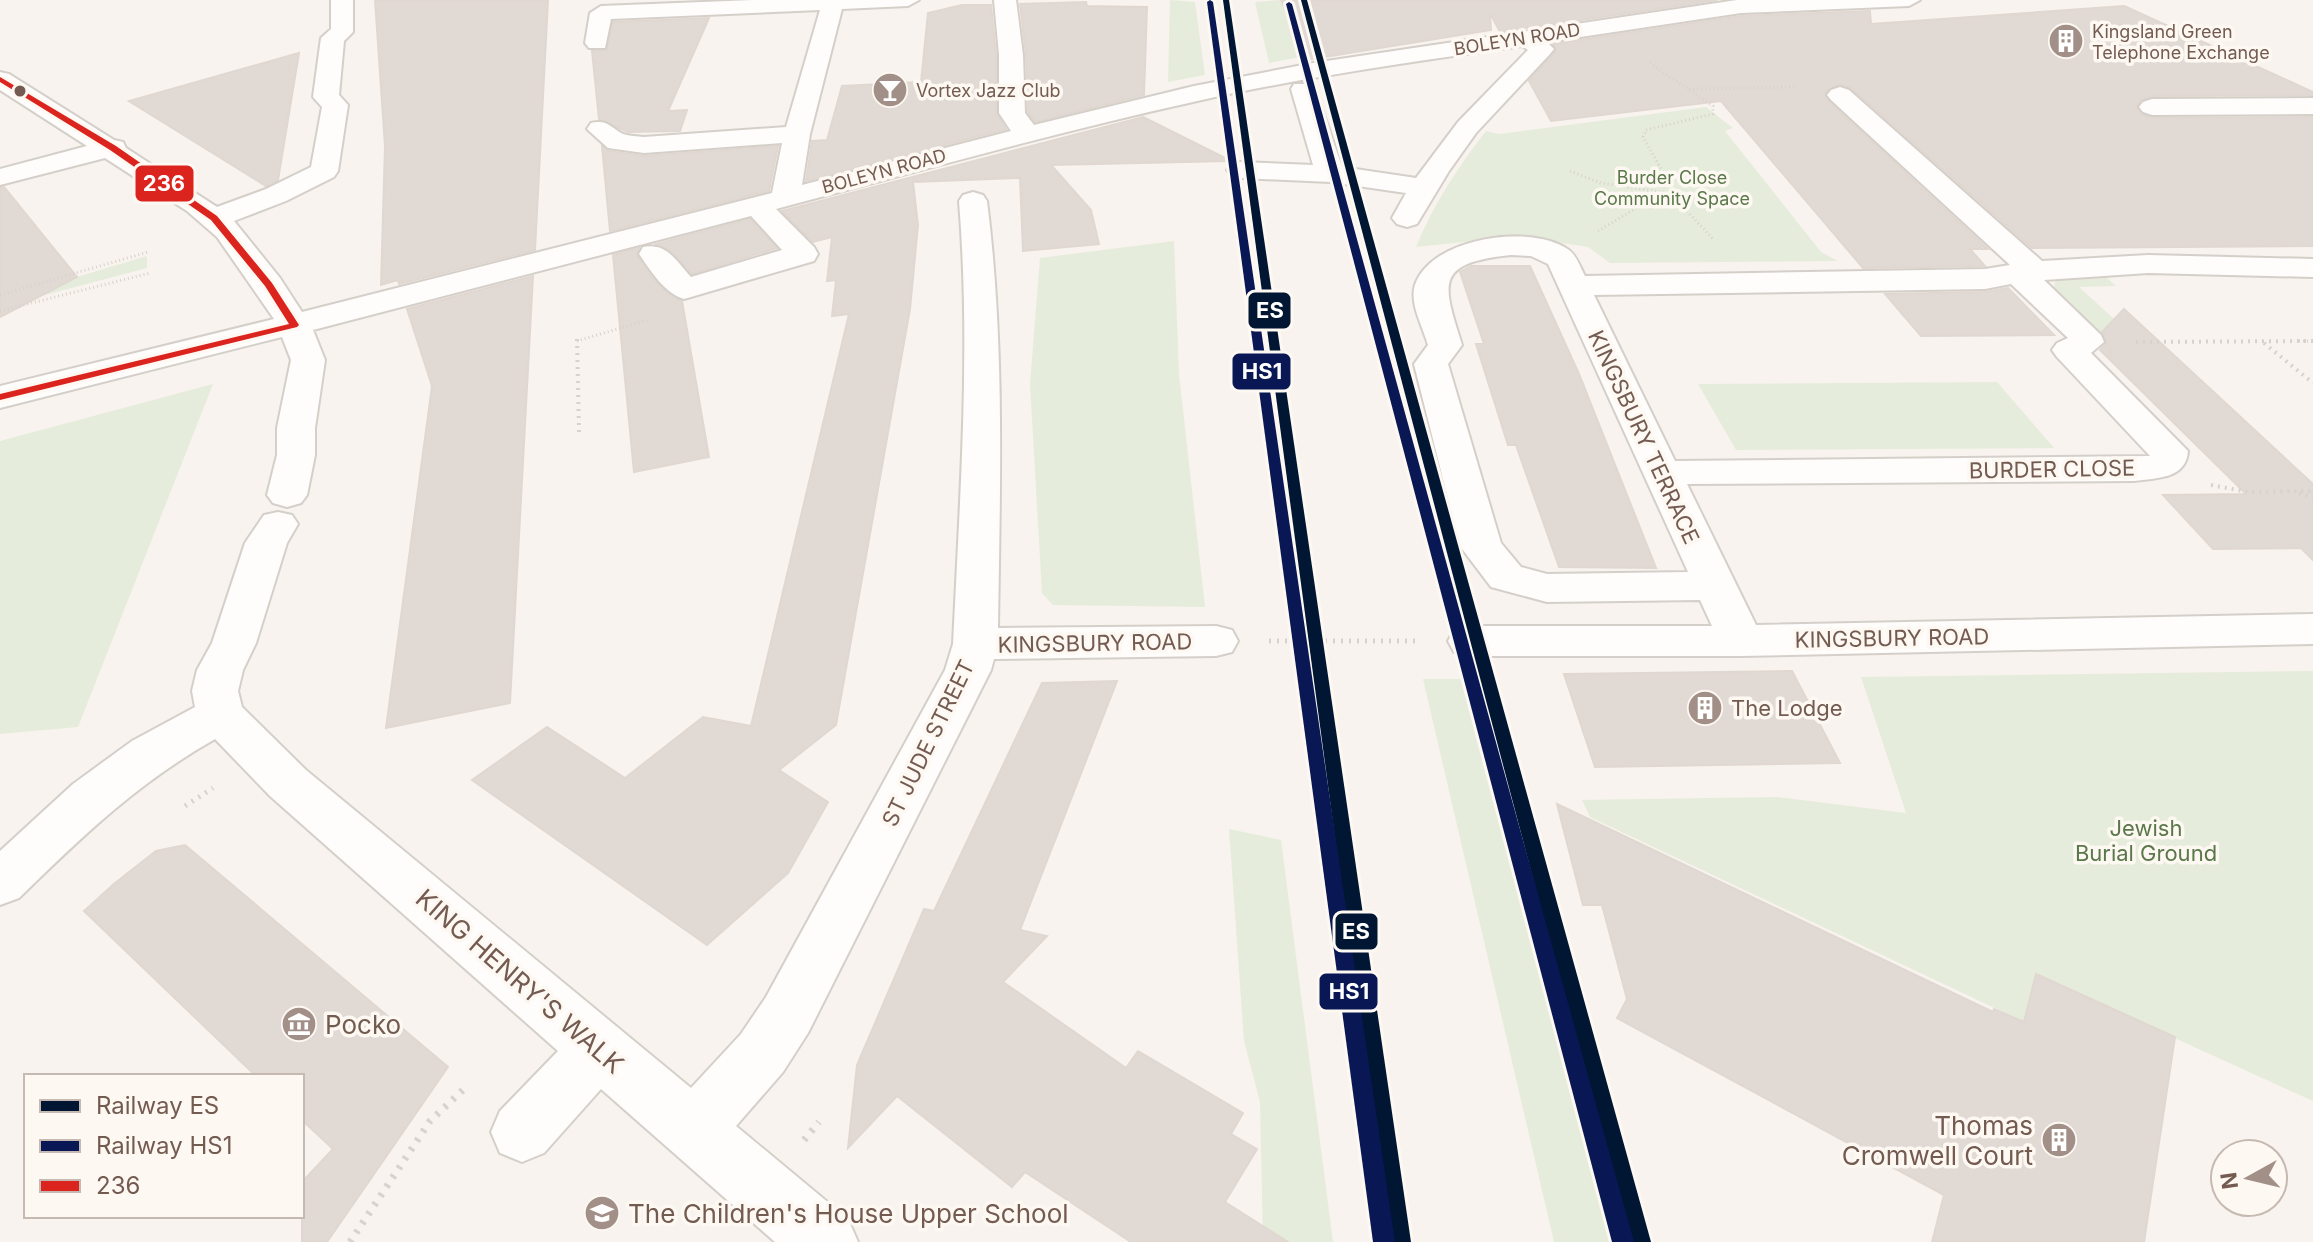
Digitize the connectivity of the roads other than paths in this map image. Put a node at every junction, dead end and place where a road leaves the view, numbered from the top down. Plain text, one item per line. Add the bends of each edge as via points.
1 (342, 0) edge
2 (908, 0) edge
3 (1005, 0) edge
4 (1909, 0) edge
5 (834, 2) edge
6 (1775, 2) edge
7 (1525, 37) junction
8 (597, 43) dead end
9 (0, 79) edge
10 (1308, 80) junction
11 (1840, 95) road end
12 (2152, 107) dead end
13 (2308, 118) edge
14 (723, 125) dead end
15 (799, 128) junction
16 (600, 129) dead end
17 (1027, 134) junction
18 (113, 148) junction
19 (1241, 170) dead end
20 (1330, 174) junction
21 (966, 176) junction
22 (0, 177) edge
23 (1423, 187) junction
24 (786, 197) junction
25 (756, 205) junction
26 (214, 218) junction
27 (1407, 218) dead end
28 (654, 254) dead end
29 (2313, 268) edge
30 (2027, 272) junction
31 (1574, 286) junction
32 (294, 325) junction
33 (0, 397) edge
34 (1662, 473) junction
35 (1714, 586) junction
36 (2313, 629) edge
37 (1236, 641) road end
38 (1470, 641) dead end
39 (1741, 641) junction
40 (975, 644) junction
41 (220, 714) junction
42 (0, 883) edge
43 (599, 1049) junction
44 (692, 1131) junction
45 (522, 1132) dead end
46 (825, 1242) edge

1 - 26 street via 342,32 333,38 326,97 335,105 324,171
2 - 5 street
3 - 17 street via 1012,113
4 - 6 street, BOLEYN ROAD
5 - 8 street via 601,13
5 - 15 street
6 - 7 street, BOLEYN ROAD
7 - 10 street, BOLEYN ROAD
7 - 23 street via 1542,49 1476,115
9 - 18 street
10 - 17 street, BOLEYN ROAD via 1194,94
10 - 20 street
11 - 30 street
12 - 13 street via 2268,107
14 - 15 street
15 - 16 street via 644,145 617,142
15 - 24 street
17 - 21 street, BOLEYN ROAD
18 - 22 street
18 - 26 street
19 - 20 street
20 - 23 street
21 - 24 street, BOLEYN ROAD
21 - 40 street, ST JUDE STREET via 981,264 983,362
23 - 27 street
24 - 25 street, BOLEYN ROAD
25 - 28 street via 803,254 684,289
25 - 32 street, BOLEYN ROAD
26 - 32 street
29 - 30 street via 2113,266
30 - 31 street via 1985,279
30 - 34 street, BURDER CLOSE via 2084,335 2087,342 2069,350 2169,451 2168,462 2134,469
31 - 34 street, KINGSBURY TERRACE
31 - 35 street, KINGSBURY TERRACE via 1557,255 1535,247 1465,252 1436,270 1429,288 1445,345 1431,364 1481,546 1506,577 1547,588
32 - 33 street, BOLEYN ROAD
32 - 41 street via 308,360 296,455 282,510 220,670 215,691
34 - 35 street, KINGSBURY TERRACE
35 - 39 street, KINGSBURY TERRACE
36 - 39 street, KINGSBURY ROAD
37 - 40 street, KINGSBURY ROAD
38 - 39 street, KINGSBURY ROAD
40 - 44 street, ST JUDE STREET via 968,670 926,756 787,1015 762,1053
41 - 42 street via 149,754 91,798
41 - 43 street, KING HENRY'S WALK via 288,783
43 - 44 street, KING HENRY'S WALK
43 - 45 street
44 - 46 street, KING HENRY'S WALK

